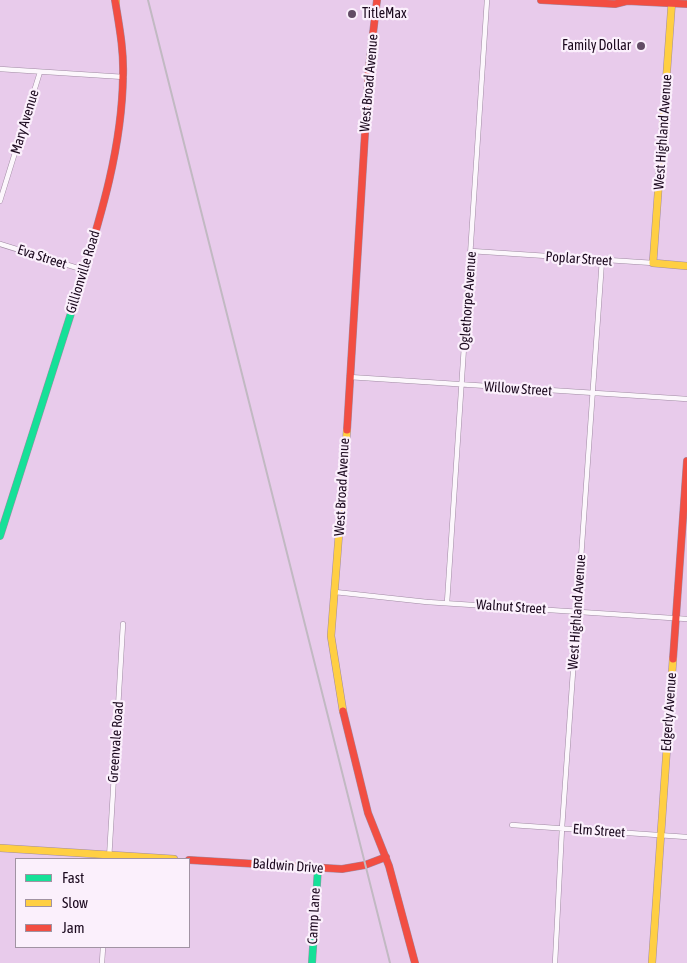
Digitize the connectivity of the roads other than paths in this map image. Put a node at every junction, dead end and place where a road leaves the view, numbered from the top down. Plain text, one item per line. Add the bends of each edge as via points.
1 (377, 0) edge
2 (487, 0) edge
3 (541, 0) edge
4 (546, 0) edge
5 (116, 1) edge
6 (626, 1) edge
7 (672, 2) edge
8 (687, 4) edge
9 (0, 69) edge
10 (40, 72) junction
11 (124, 77) junction
12 (0, 201) edge
13 (0, 244) edge
14 (471, 251) junction
15 (602, 260) junction
16 (653, 263) junction
17 (687, 266) edge
18 (84, 270) junction
19 (348, 377) junction
20 (462, 385) junction
21 (592, 394) junction
22 (687, 399) edge
23 (687, 461) edge
24 (0, 536) edge
25 (335, 592) junction
26 (447, 603) junction
27 (577, 611) junction
28 (676, 618) junction
29 (687, 619) edge
30 (123, 624) dead end
31 (512, 825) dead end
32 (562, 828) junction
33 (661, 835) junction
34 (687, 837) edge
35 (0, 848) edge
36 (109, 857) edge
37 (386, 857) junction
38 (142, 858) edge
39 (190, 860) edge
40 (318, 868) junction
41 (104, 948) edge
42 (102, 963) edge
43 (312, 963) edge
44 (415, 963) edge
45 (554, 963) edge
46 (652, 963) edge

1 - 19 street, West Broad Avenue via 369,67
2 - 14 street, Oglethorpe Avenue
3 - 4 street
4 - 6 street via 615,4
5 - 11 street, Gillionville Road
6 - 7 street
7 - 8 street
7 - 16 street, West Highland Avenue
9 - 10 street
10 - 11 street
10 - 12 street, Mary Avenue
11 - 18 street, Gillionville Road via 117,149
13 - 18 street, Eva Street
14 - 15 street, Poplar Street
14 - 20 street, Oglethorpe Avenue
15 - 16 street, Poplar Street
15 - 21 street, West Highland Avenue
16 - 17 street, Poplar Street
18 - 24 street, Gillionville Road
19 - 20 street, Willow Street
19 - 25 street, West Broad Avenue
20 - 21 street, Willow Street
20 - 26 street, Oglethorpe Avenue
21 - 22 street, Willow Street
21 - 27 street, West Highland Avenue
23 - 28 street, Edgerly Avenue
25 - 26 street, Walnut Street
25 - 37 street, West Broad Avenue via 331,636 338,692 371,826
26 - 27 street, Walnut Street
27 - 28 street, Walnut Street
27 - 32 street, West Highland Avenue
28 - 29 street, Walnut Street
28 - 33 street, Edgerly Avenue
30 - 36 street, Greenvale Road
31 - 32 street, Elm Street
32 - 33 street, Elm Street
32 - 45 street, West Highland Avenue
33 - 34 street, Elm Street
33 - 46 street, Edgerly Avenue
35 - 36 street
36 - 38 street
37 - 40 street, Baldwin Drive via 352,868
37 - 44 street, West Broad Avenue
39 - 40 street, Baldwin Drive
40 - 43 street, Camp Lane
41 - 42 street

